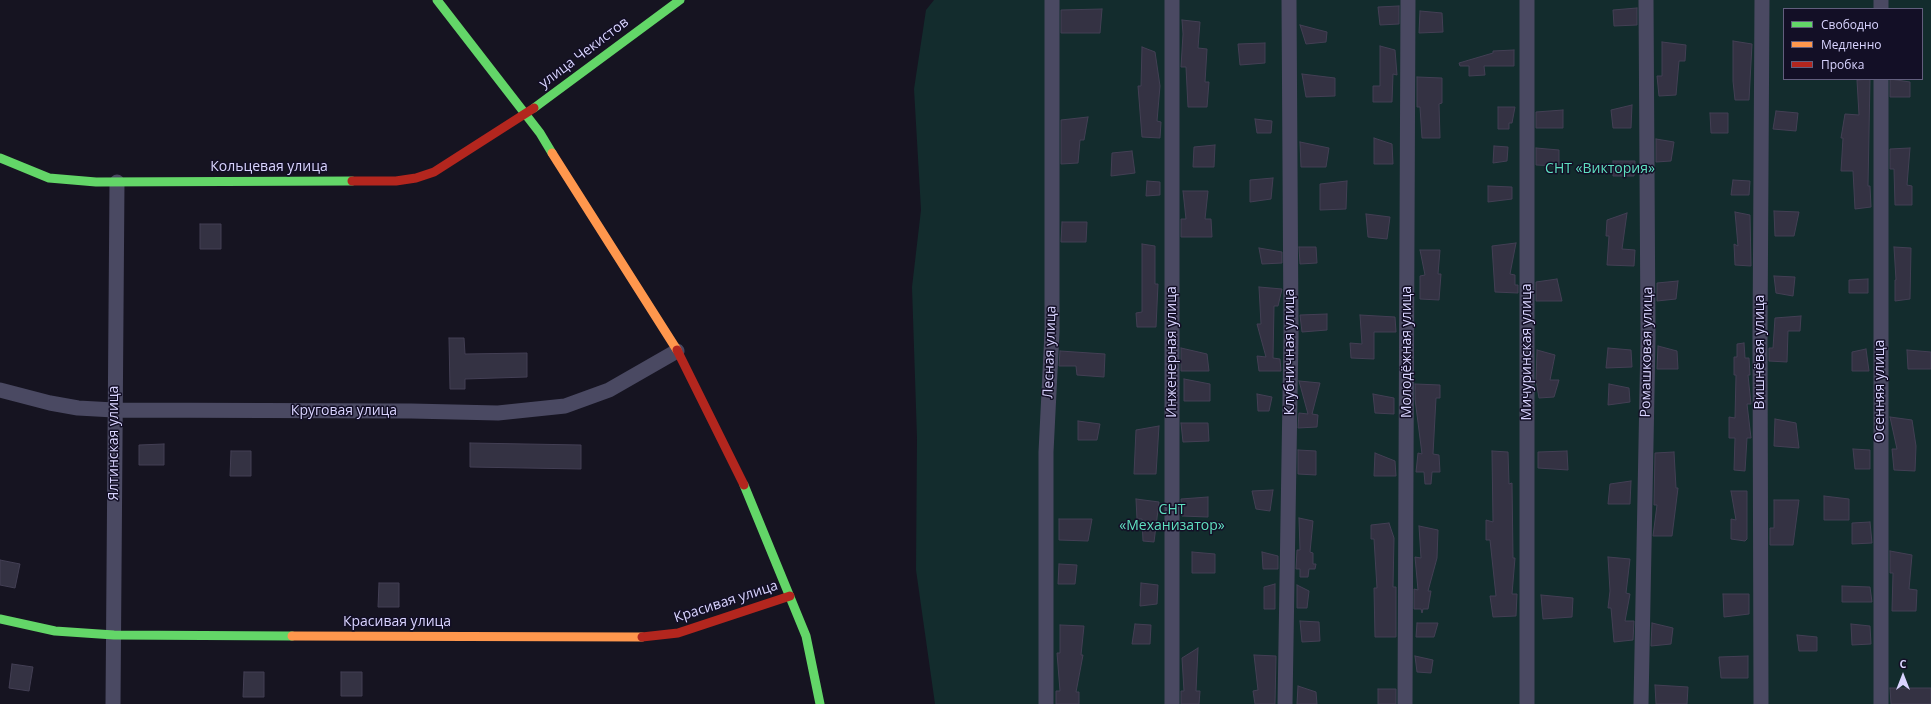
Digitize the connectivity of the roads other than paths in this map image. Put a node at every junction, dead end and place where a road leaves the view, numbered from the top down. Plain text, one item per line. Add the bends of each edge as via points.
1 (437, 0) edge
2 (680, 0) edge
3 (1052, 0) edge
4 (1172, 0) edge
5 (1289, 0) edge
6 (1408, 0) edge
7 (1527, 0) edge
8 (1646, 0) edge
9 (1762, 0) edge
10 (1881, 80) edge
11 (525, 115) junction
12 (0, 158) edge
13 (117, 182) junction
14 (677, 351) junction
15 (0, 390) edge
16 (114, 410) junction
17 (790, 596) junction
18 (0, 619) edge
19 (114, 635) junction
20 (113, 704) edge
21 (820, 704) edge
22 (1046, 704) edge
23 (1172, 704) edge
24 (1285, 704) edge
25 (1405, 704) edge
26 (1527, 704) edge
27 (1640, 704) edge
28 (1761, 704) edge
29 (1881, 704) edge

1 - 11 street
2 - 11 street, улица Чекистов
3 - 22 street, Лесная улица via 1052,332 1046,452
4 - 23 street, Инженерная улица
5 - 24 street, Клубничная улица via 1291,335
6 - 25 street, Молодёжная улица
7 - 26 street, Мичуринская улица
8 - 27 street, Ромашковая улица via 1648,339
9 - 28 street, Вишнёвая улица
10 - 29 street, Осенняя улица
11 - 13 street, Кольцевая улица via 434,172 416,178 396,181
11 - 14 street via 540,133
12 - 13 street, Кольцевая улица via 49,178
13 - 16 street, Ялтинская улица
14 - 16 street, Круговая улица via 609,390 558,407 498,413
14 - 17 street via 736,467
15 - 16 street, Круговая улица via 78,408
16 - 19 street, Ялтинская улица
17 - 19 street, Красивая улица via 678,633 642,636
17 - 21 street via 806,636
18 - 19 street, Красивая улица via 55,631
19 - 20 street, Ялтинская улица

